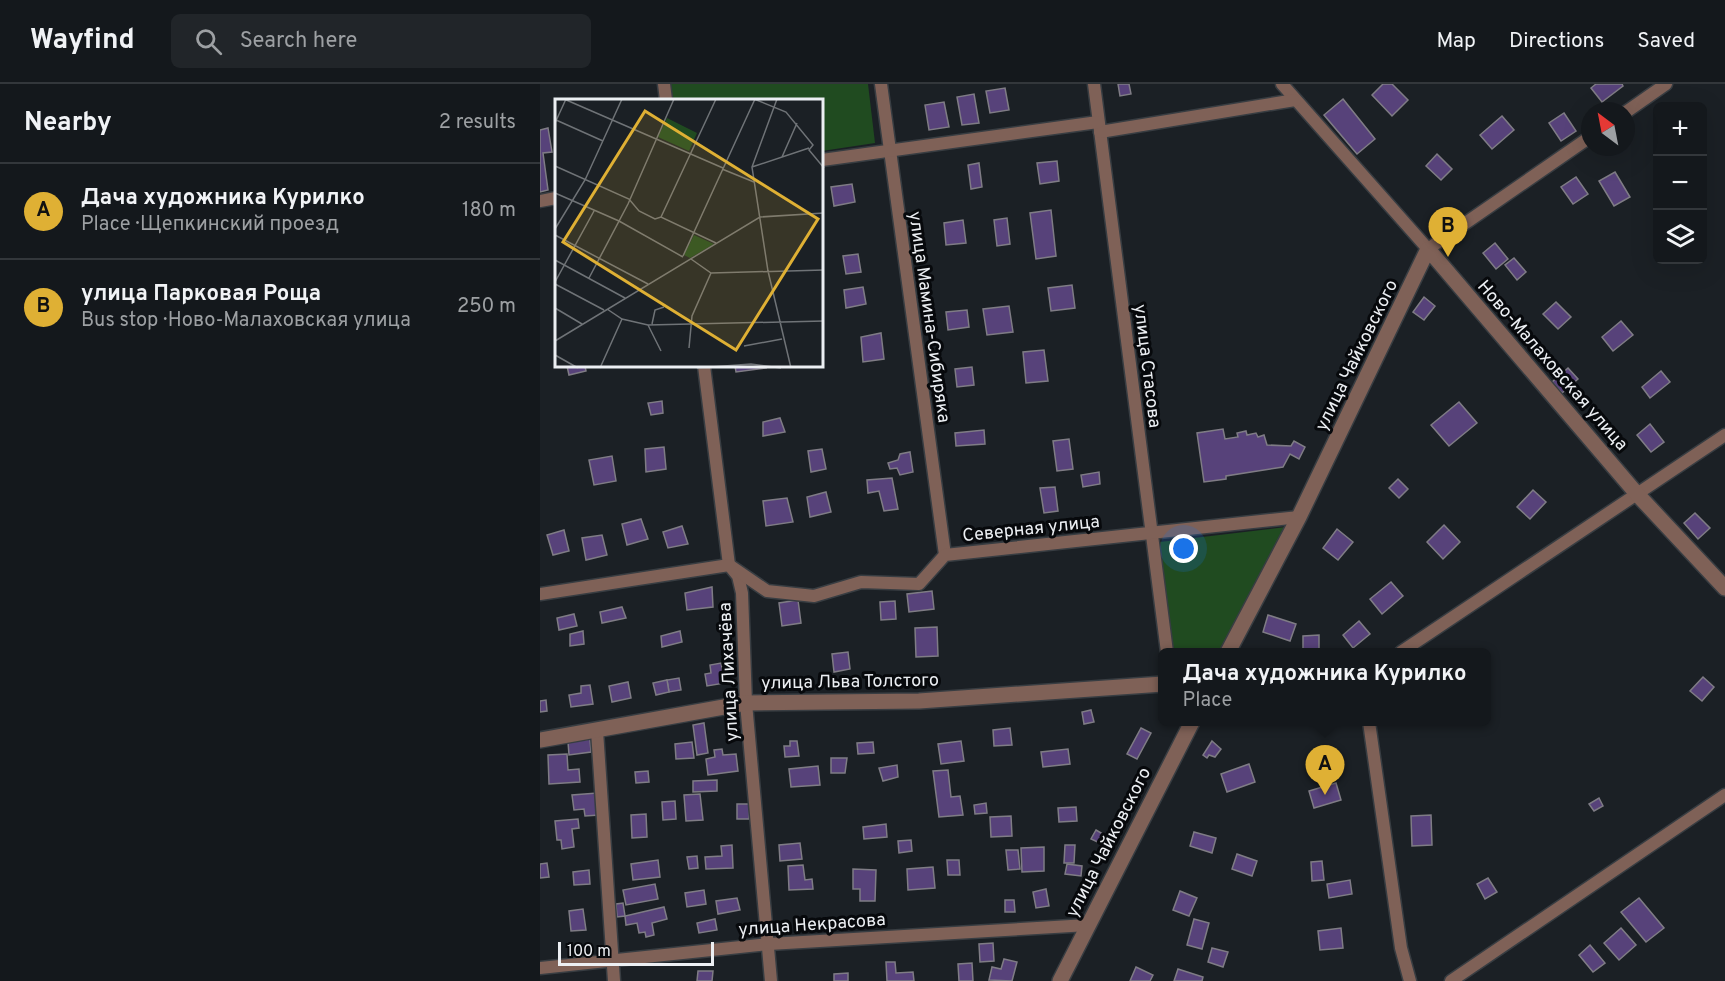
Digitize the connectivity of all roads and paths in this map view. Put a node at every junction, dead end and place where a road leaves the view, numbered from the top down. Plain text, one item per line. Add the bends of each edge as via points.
1 (664, 84) edge
2 (881, 84) edge
3 (1094, 84) edge
4 (1282, 84) edge
5 (1666, 84) edge
6 (666, 99) edge
7 (1294, 100) junction
8 (1635, 106) edge
9 (1099, 127) junction
10 (1581, 143) edge
11 (889, 150) junction
12 (824, 160) edge
13 (555, 198) edge
14 (540, 201) edge
15 (1428, 249) junction
16 (704, 368) edge
17 (1725, 435) edge
18 (1637, 494) junction
19 (1299, 517) junction
20 (1152, 534) junction
21 (945, 555) junction
22 (729, 565) junction
23 (1725, 588) edge
24 (540, 594) edge
25 (1166, 648) edge
26 (1230, 648) edge
27 (1407, 648) edge
28 (1158, 684) edge
29 (746, 703) junction
30 (1190, 726) edge
31 (1370, 726) edge
32 (597, 731) junction
33 (540, 740) edge
34 (1725, 795) edge
35 (1088, 925) junction
36 (769, 944) junction
37 (613, 962) junction
38 (540, 968) edge
39 (614, 981) edge
40 (771, 981) edge
41 (1060, 981) edge
42 (1410, 981) edge
43 (1451, 981) edge

1 - 6 street
2 - 11 street, улица Мамина-Сибиряка
3 - 9 street, улица Стасова
4 - 7 street, Ново-Малаховская улица
5 - 8 street
7 - 9 street
7 - 15 street, Ново-Малаховская улица
9 - 11 street
9 - 20 street, улица Стасова
10 - 15 street, улица Чайковского
11 - 12 street
11 - 21 street, улица Мамина-Сибиряка
13 - 14 street
15 - 18 street, Ново-Малаховская улица
15 - 19 street, улица Чайковского
16 - 22 street, улица Лихачёва
17 - 18 street
18 - 23 street, Ново-Малаховская улица
18 - 27 street
19 - 20 street, Северная улица
19 - 26 street, улица Чайковского
20 - 21 street, Северная улица
20 - 25 street, улица Стасова
21 - 22 street, Северная улица via 919,584 861,582 814,596 767,591
22 - 24 street
22 - 29 street, улица Лихачёва via 738,576 742,593
28 - 29 street, улица Льва Толстого via 919,701
29 - 32 street, улица Льва Толстого
29 - 36 street, улица Лихачёва
30 - 35 street, улица Чайковского
31 - 42 street via 1401,948
32 - 33 street, улица Льва Толстого
32 - 37 street
34 - 43 street
35 - 36 street, улица Некрасова
35 - 41 street, улица Чайковского
36 - 37 street, улица Некрасова
36 - 40 street, улица Лихачёва
37 - 38 street, улица Некрасова
37 - 39 street

